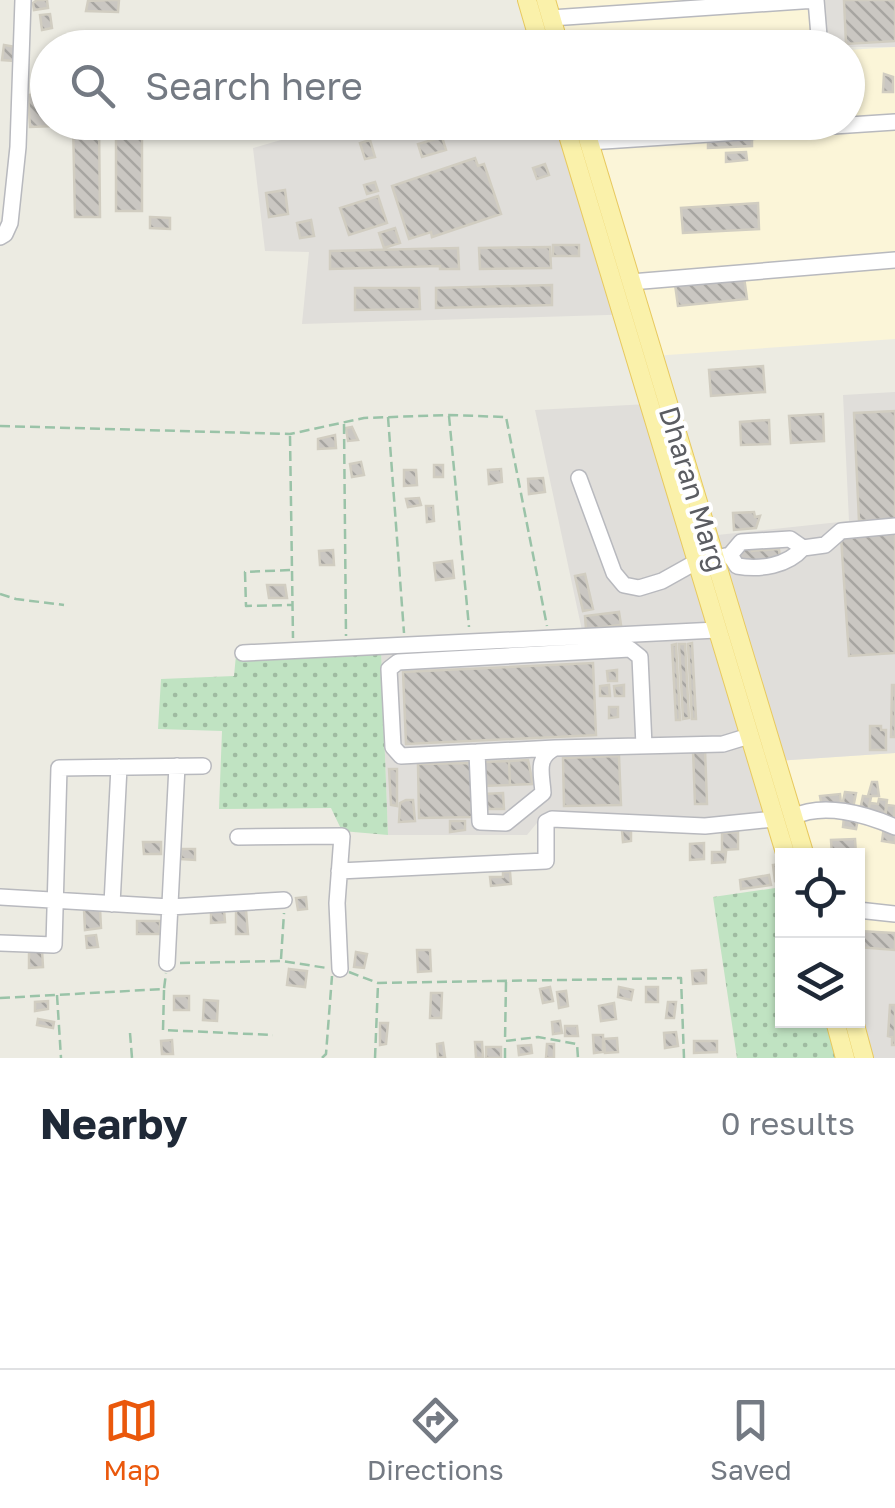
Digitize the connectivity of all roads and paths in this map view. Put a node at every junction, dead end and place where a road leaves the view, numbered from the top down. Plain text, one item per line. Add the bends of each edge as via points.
1 (23, 0) edge
2 (527, 0) edge
3 (549, 9) edge
4 (536, 30) edge
5 (818, 30) edge
6 (895, 122) edge
7 (865, 123) edge
8 (570, 140) edge
9 (614, 140) edge
10 (588, 142) joint
11 (6, 202) edge
12 (0, 236) edge
13 (895, 260) edge
14 (631, 282) junction
15 (448, 415) junction
16 (388, 417) junction
17 (344, 424) junction
18 (0, 426) edge
19 (290, 434) junction
20 (580, 478) dead end
21 (895, 526) edge
22 (803, 548) junction
23 (713, 558) junction
24 (292, 570) junction
25 (0, 594) edge
26 (64, 605) dead end
27 (292, 605) junction
28 (717, 630) junction
29 (550, 637) junction
30 (470, 641) junction
31 (405, 644) junction
32 (346, 648) junction
33 (293, 650) junction
34 (242, 653) dead end
35 (749, 736) junction
36 (644, 746) junction
37 (555, 748) junction
38 (477, 752) junction
39 (177, 766) junction
40 (204, 766) dead end
41 (119, 767) junction
42 (784, 818) junction
43 (895, 827) edge
44 (238, 837) dead end
45 (786, 848) edge
46 (801, 848) edge
47 (339, 872) junction
48 (0, 897) edge
49 (56, 900) junction
50 (284, 900) joint
51 (112, 904) junction
52 (170, 907) junction
53 (865, 911) edge
54 (895, 914) edge
55 (0, 942) edge
56 (280, 961) junction
57 (167, 963) junction
58 (336, 969) junction
59 (506, 980) junction
60 (378, 983) junction
61 (164, 989) junction
62 (57, 994) junction
63 (0, 998) edge
64 (837, 1028) edge
65 (856, 1028) edge
66 (130, 1033) dead end
67 (273, 1035) dead end
68 (505, 1041) junction
69 (61, 1058) edge
70 (132, 1058) edge
71 (322, 1058) edge
72 (375, 1058) edge
73 (505, 1058) edge
74 (578, 1058) edge
75 (684, 1058) edge
76 (845, 1058) edge
77 (864, 1058) edge

1 - 11 street via 18,147
2 - 4 main road
3 - 5 street via 816,0
6 - 7 street
8 - 23 main road, Dharan Marg
9 - 10 street
10 - 14 main road, Dharan Marg
11 - 12 street via 10,223
13 - 14 street
14 - 23 main road, Dharan Marg
15 - 16 path
15 - 29 path via 506,417
15 - 30 path
16 - 17 path
16 - 31 path
17 - 19 path
17 - 32 path
18 - 19 path
19 - 24 path
20 - 23 street via 614,573 624,584 639,588
21 - 22 street via 840,530 825,545
22 - 23 street via 790,539 742,542
22 - 23 street via 792,560 745,568
23 - 28 main road, Dharan Marg
23 - 42 main road, Dharan Marg
24 - 27 path
24 - 27 path via 245,572 246,606
25 - 26 path
27 - 33 path
28 - 29 street
28 - 35 main road, Dharan Marg
29 - 30 street
30 - 31 street
31 - 32 street
32 - 33 street
33 - 34 street
35 - 36 street via 723,744
35 - 42 main road, Dharan Marg
36 - 37 street
36 - 38 street via 640,658 630,650 392,664 396,753
37 - 38 street
37 - 38 street via 540,763 543,793 506,823 480,822
39 - 40 street
39 - 41 street
39 - 52 street
41 - 49 street via 59,768
41 - 51 street
42 - 43 street via 846,812
42 - 45 main road, Dharan Marg
42 - 46 main road, Dharan Marg
42 - 47 street via 706,826 552,819 546,822 546,861
44 - 47 street via 342,836
47 - 58 street
48 - 49 street
49 - 51 street
49 - 55 street via 54,945
50 - 52 street
50 - 56 path
51 - 52 street
52 - 57 street
53 - 54 street
56 - 57 path
56 - 58 path
57 - 61 path
58 - 60 path
58 - 71 path
59 - 60 path
59 - 68 path
59 - 75 path via 681,978
60 - 72 path
61 - 62 path
61 - 67 path via 163,1030
62 - 63 path
62 - 69 path
64 - 76 main road
65 - 77 main road
66 - 70 path
68 - 73 path
68 - 74 path via 538,1037 577,1044

